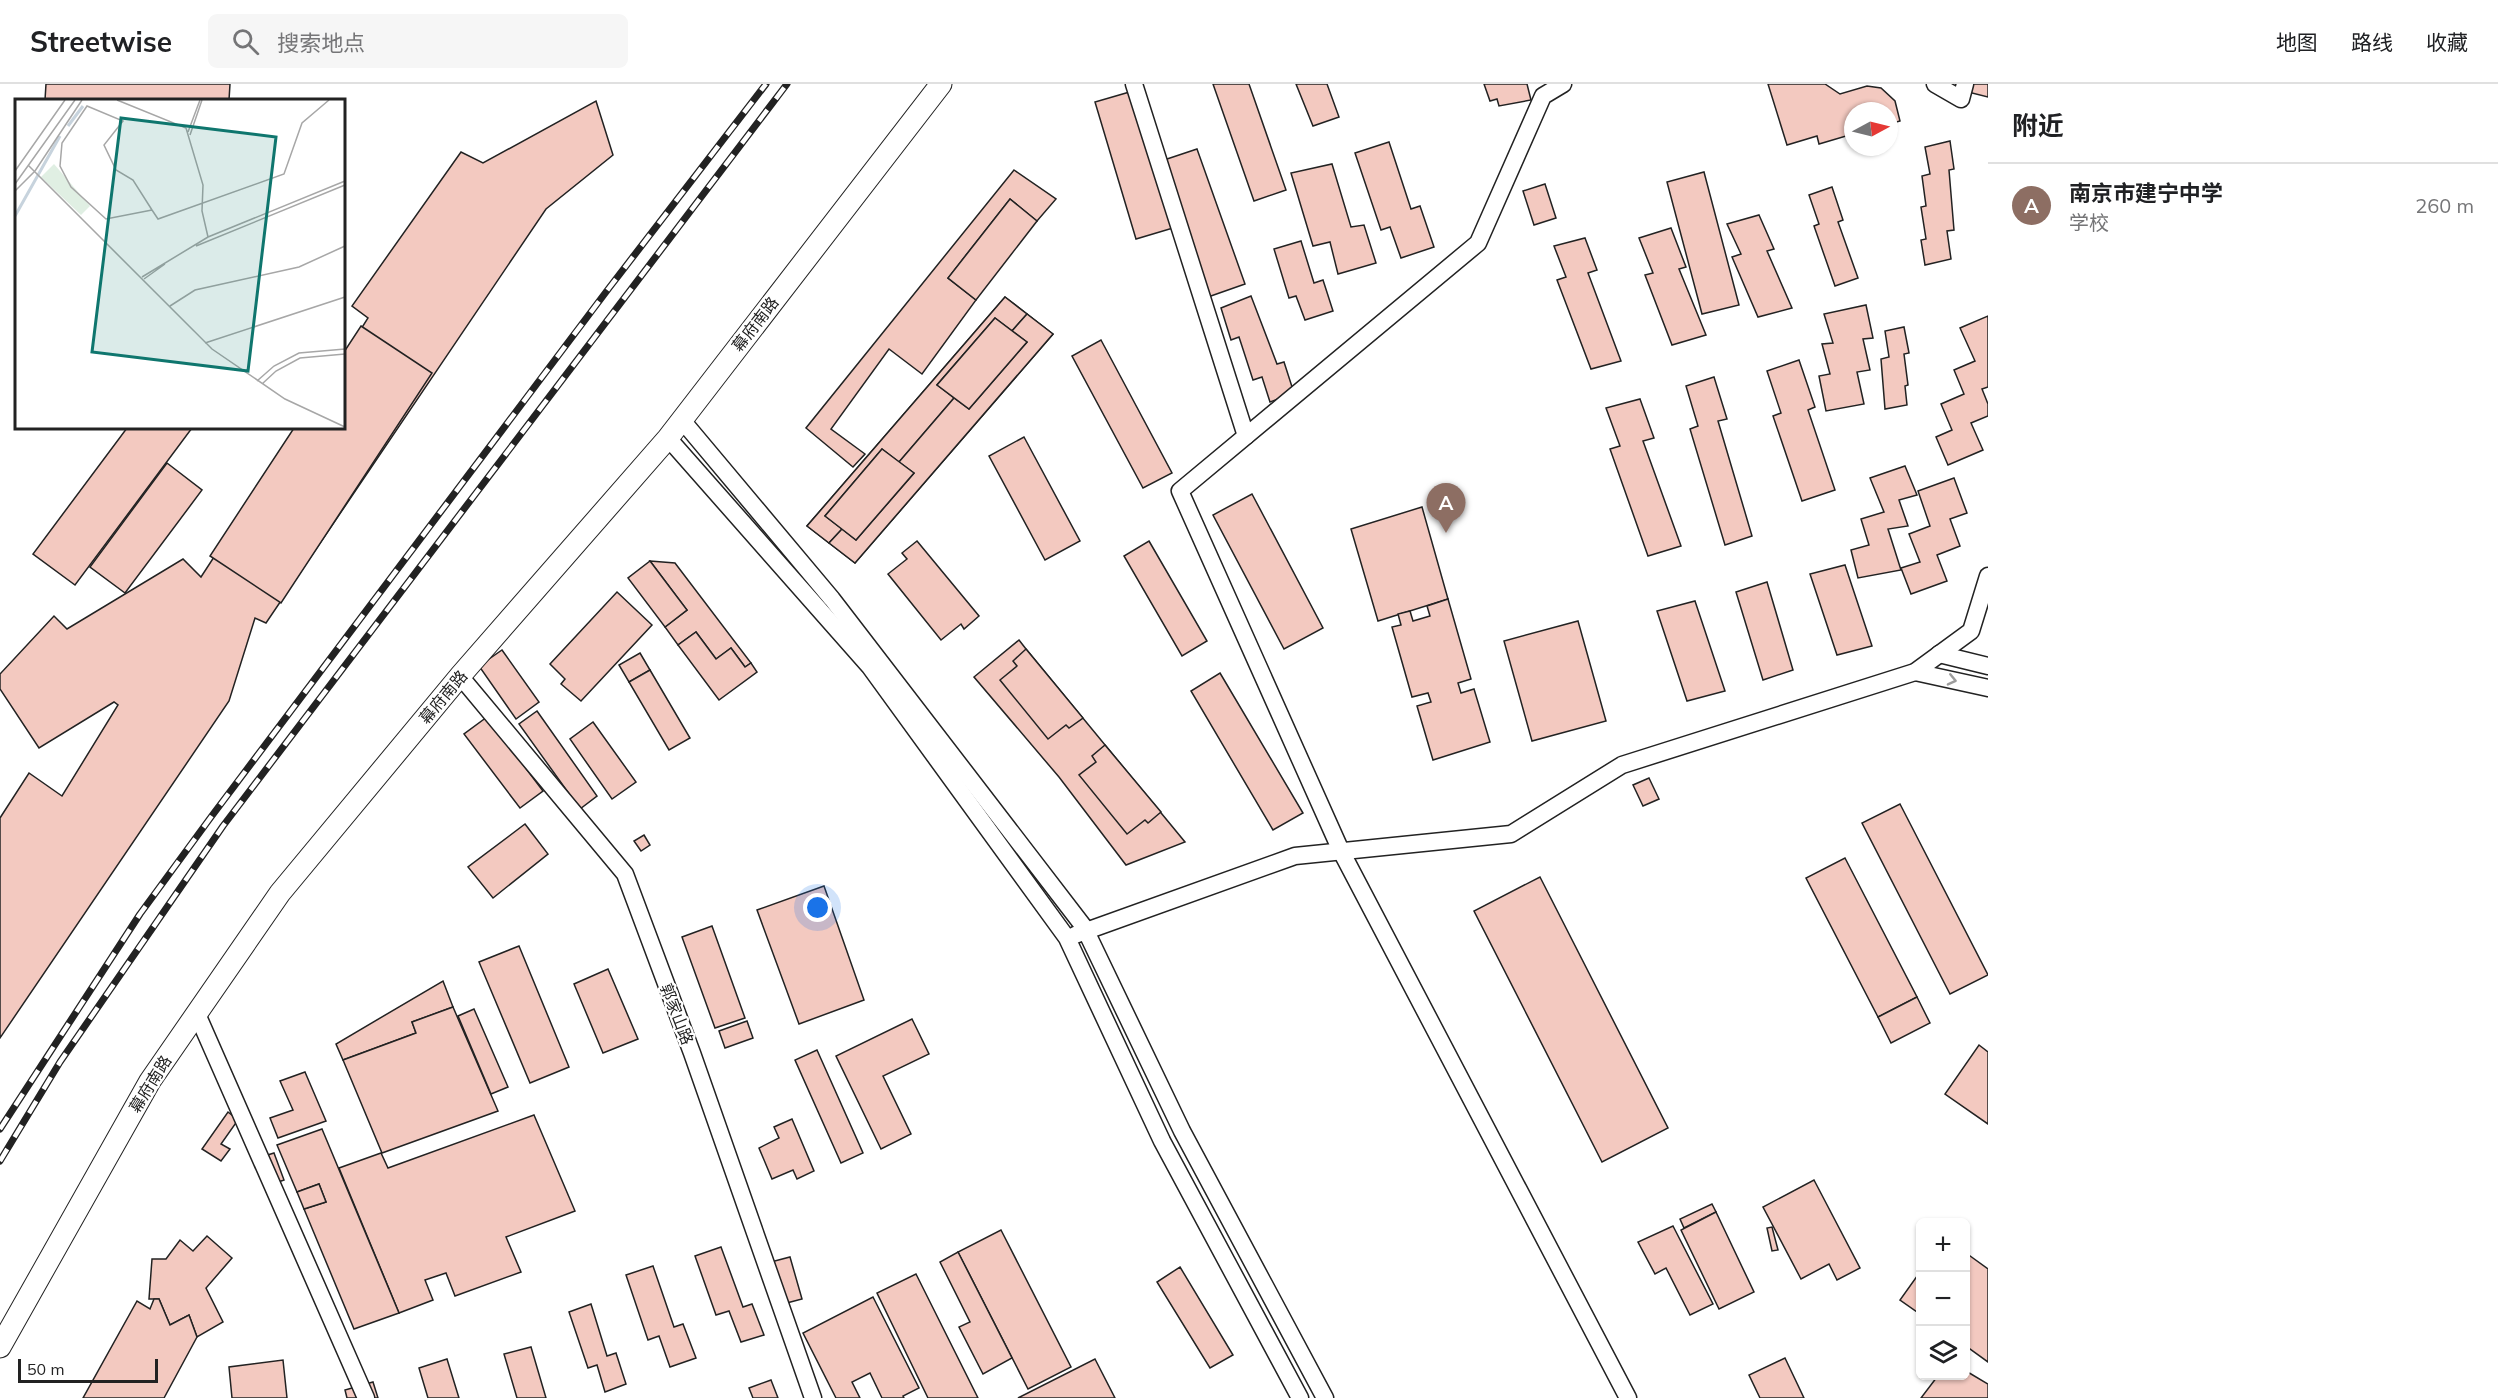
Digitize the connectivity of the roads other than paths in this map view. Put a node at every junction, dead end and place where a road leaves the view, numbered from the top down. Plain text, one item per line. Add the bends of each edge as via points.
1 (941, 84) edge
2 (1134, 84) edge
3 (1563, 84) edge
4 (1935, 84) edge
5 (1965, 84) edge
6 (681, 419) junction
7 (1246, 436) junction
8 (668, 438) junction
9 (1988, 576) edge
10 (1939, 654) junction
11 (1988, 666) edge
12 (1915, 672) junction
13 (460, 676) junction
14 (1988, 688) edge
15 (1341, 851) junction
16 (1067, 938) junction
17 (196, 1014) junction
18 (0, 1347) edge
19 (366, 1398) edge
20 (813, 1398) edge
21 (1300, 1398) edge
22 (1325, 1398) edge
23 (1628, 1398) edge

1 - 6 street, 幕府南路
2 - 7 street
3 - 7 street via 1543,96 1478,243
4 - 5 street via 1961,99
6 - 8 street, 幕府南路
6 - 22 street via 832,599 1084,927 1182,1131
7 - 15 street via 1179,491
8 - 13 street, 幕府南路
8 - 16 street via 870,667
9 - 10 street via 1971,631
10 - 11 street
10 - 12 street
12 -> 14 street
12 - 15 street via 1622,765 1511,834
13 - 17 street, 幕府南路 via 280,893
13 - 20 street, 郭家山路 via 625,874
15 - 16 street via 1295,856
15 - 23 street
16 - 21 street via 1162,1141
17 - 18 street, 幕府南路 via 150,1081
17 - 19 street

